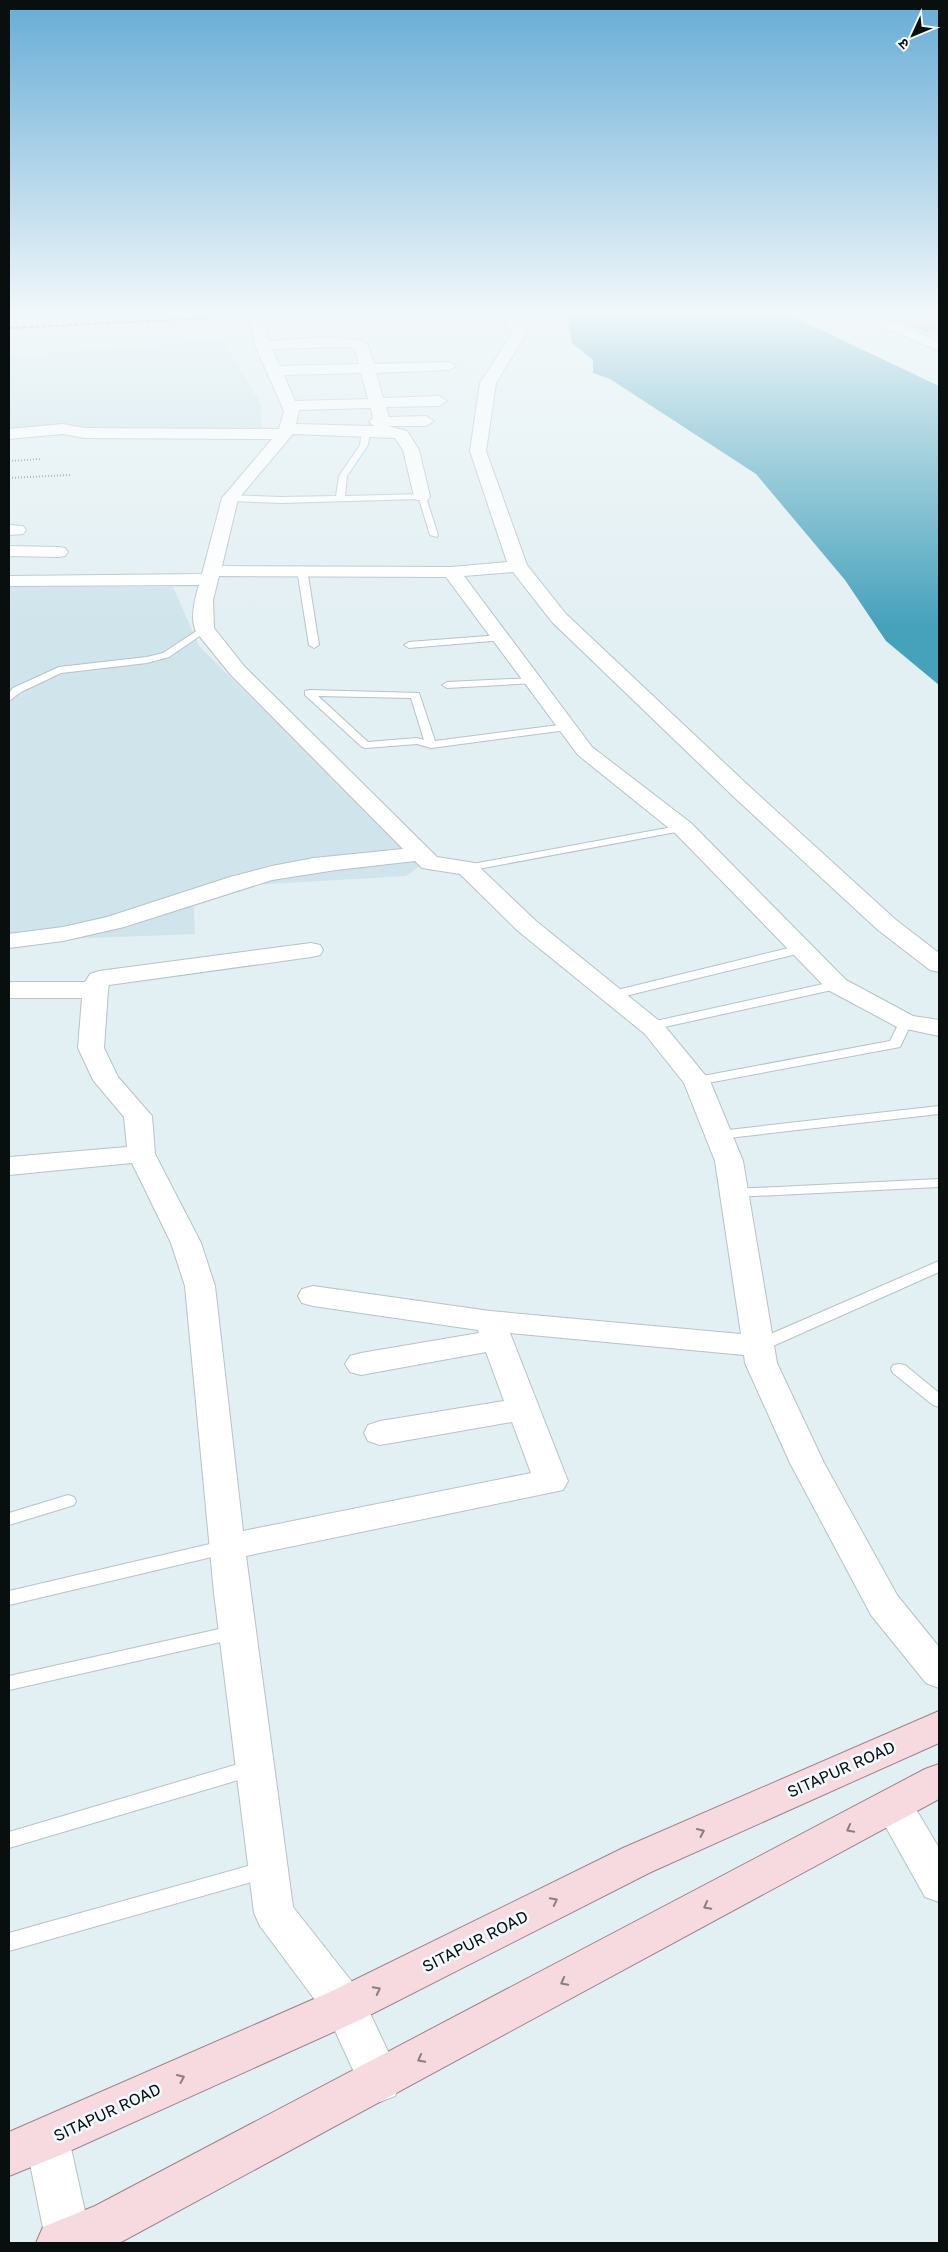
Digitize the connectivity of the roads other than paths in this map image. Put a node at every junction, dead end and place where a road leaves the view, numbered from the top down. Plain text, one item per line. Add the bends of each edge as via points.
1 (289, 416) edge
2 (322, 416) edge
3 (381, 416) edge
4 (483, 416) edge
5 (382, 421) junction
6 (426, 421) dead end
7 (288, 424) junction
8 (366, 430) junction
9 (9, 434) edge
10 (422, 496) junction
11 (230, 498) junction
12 (340, 498) junction
13 (434, 535) dead end
14 (9, 551) edge
15 (59, 552) dead end
16 (518, 566) junction
17 (302, 569) junction
18 (451, 572) junction
19 (211, 575) junction
20 (9, 581) edge
21 (204, 629) junction
22 (500, 638) junction
23 (314, 645) dead end
24 (409, 645) dead end
25 (532, 681) junction
26 (447, 685) dead end
27 (9, 698) edge
28 (567, 726) junction
29 (431, 745) junction
30 (683, 828) junction
31 (421, 854) junction
32 (467, 868) junction
33 (9, 941) edge
34 (801, 949) junction
35 (311, 950) dead end
36 (939, 965) edge
37 (836, 985) junction
38 (9, 990) edge
39 (95, 990) junction
40 (613, 995) junction
41 (906, 1022) junction
42 (651, 1026) junction
43 (939, 1028) edge
44 (697, 1081) junction
45 (939, 1110) edge
46 (719, 1135) junction
47 (141, 1154) junction
48 (9, 1166) edge
49 (939, 1183) edge
50 (734, 1193) junction
51 (939, 1266) edge
52 (313, 1296) dead end
53 (494, 1331) junction
54 (758, 1346) junction
55 (361, 1364) dead end
56 (899, 1369) dead end
57 (939, 1401) edge
58 (523, 1409) junction
59 (380, 1433) dead end
60 (68, 1501) dead end
61 (9, 1519) edge
62 (227, 1547) junction
63 (9, 1598) edge
64 (238, 1632) junction
65 (939, 1673) edge
66 (9, 1683) edge
67 (939, 1726) edge
68 (256, 1767) junction
69 (939, 1780) edge
70 (893, 1806) junction
71 (9, 1840) edge
72 (269, 1870) junction
73 (939, 1884) edge
74 (9, 1942) edge
75 (345, 2006) junction
76 (380, 2081) junction
77 (28, 2147) edge
78 (66, 2242) edge

1 - 7 street
2 - 7 street
3 - 5 street
4 - 16 street via 478,451
5 - 6 street
5 - 7 street
7 - 8 street
7 - 9 street
7 - 11 street
8 - 10 street via 401,434 411,450
8 - 12 lane via 364,445 343,476
10 - 12 lane
10 - 13 lane
11 - 12 lane
11 - 19 street
14 - 15 street
16 - 18 street
16 - 36 street via 559,618 736,786 887,925
17 - 18 street
17 - 19 street
17 - 23 lane
18 - 22 street
19 - 20 street
19 - 21 street via 204,600
21 - 27 lane via 166,655 59,670 18,690
21 - 31 street via 237,670
22 - 24 lane
22 - 25 street
25 - 26 lane
25 - 28 street
28 - 29 lane
28 - 30 street via 585,751
29 - 29 lane via 415,695 309,693 366,745 417,741
30 - 32 lane
30 - 34 street
31 - 32 street via 430,863
31 - 33 street via 254,877 205,890 152,912 111,924 46,938
32 - 40 street via 527,926
34 - 37 street
34 - 40 lane
35 - 39 street via 99,979
37 - 41 street
37 - 42 lane
38 - 39 street
39 - 47 street via 91,1048 106,1080 138,1116
40 - 42 street
41 - 43 street
41 - 44 lane via 895,1044
42 - 44 street
44 - 46 street
45 - 46 lane
46 - 50 street via 729,1161
47 - 48 street
47 - 62 street via 186,1243 200,1286
49 - 50 lane
50 - 54 street
51 - 54 lane
52 - 53 street
53 - 54 street
53 - 55 street
53 - 58 street
54 - 65 street via 761,1363 807,1463 884,1604
56 - 57 lane
58 - 59 street
58 - 62 street via 551,1482
60 - 61 lane
62 - 63 lane
62 - 64 street
64 - 66 lane
64 - 68 street
75 -> 67 main road, SITAPUR ROAD via 637,1860
68 - 71 lane
68 - 72 street
69 - 70 main road
70 - 73 street
70 -> 76 main road
72 - 74 lane
72 - 75 street via 274,1913
75 - 76 street
77 -> 75 main road, SITAPUR ROAD
76 - 78 main road via 107,2226
77 - 78 street

